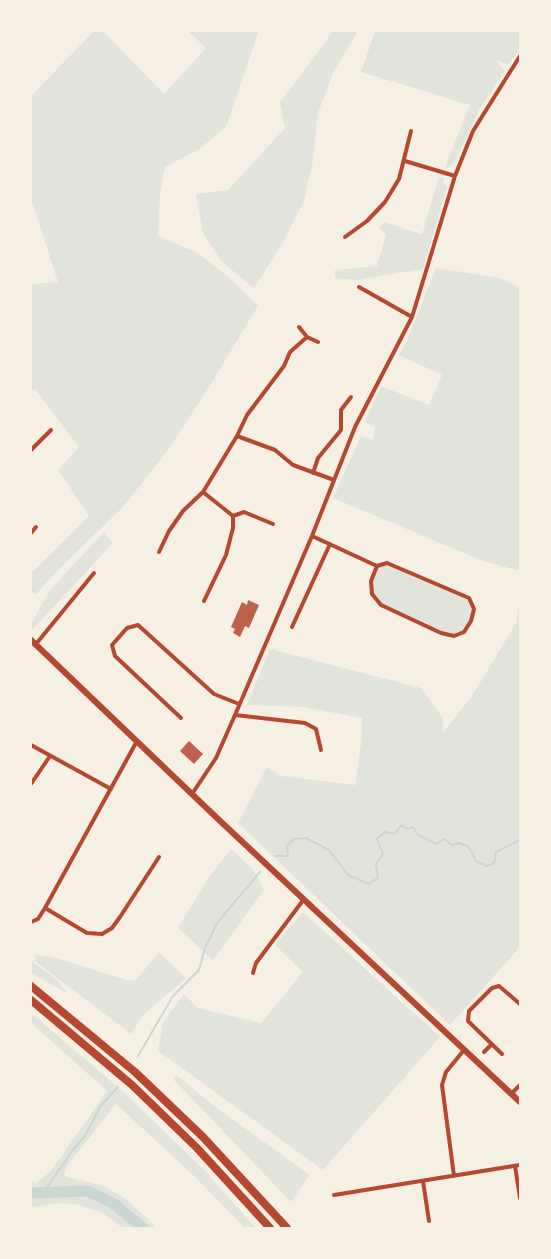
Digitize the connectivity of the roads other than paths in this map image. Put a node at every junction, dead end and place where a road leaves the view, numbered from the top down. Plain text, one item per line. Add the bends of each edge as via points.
1 (520, 56) edge
2 (411, 131) dead end
3 (405, 161) junction
4 (455, 176) junction
5 (345, 237) dead end
6 (359, 287) dead end
7 (412, 317) junction
8 (299, 327) dead end
9 (307, 337) junction
10 (318, 342) dead end
11 (351, 398) dead end
12 (52, 430) dead end
13 (237, 436) junction
14 (31, 450) edge
15 (313, 473) junction
16 (334, 480) junction
17 (203, 492) junction
18 (233, 516) junction
19 (272, 524) dead end
20 (36, 527) dead end
21 (31, 533) edge
22 (312, 536) junction
23 (330, 544) junction
24 (159, 552) dead end
25 (377, 566) junction
26 (94, 573) dead end
27 (204, 601) dead end
28 (292, 627) dead end
29 (33, 642) edge
30 (239, 704) junction
31 (235, 715) junction
32 (181, 718) dead end
33 (137, 740) junction
34 (31, 745) edge
35 (321, 750) dead end
36 (50, 756) junction
37 (31, 784) edge
38 (111, 789) junction
39 (192, 794) junction
40 (159, 857) dead end
41 (304, 900) junction
42 (45, 908) junction
43 (31, 922) edge
44 (253, 973) dead end
45 (31, 986) edge
46 (31, 1000) edge
47 (520, 1004) edge
48 (492, 1044) junction
49 (464, 1050) junction
50 (484, 1052) dead end
51 (502, 1054) dead end
52 (520, 1085) edge
53 (511, 1094) junction
54 (520, 1102) edge
55 (517, 1165) edge
56 (454, 1176) junction
57 (423, 1181) junction
58 (334, 1195) dead end
59 (520, 1198) edge
60 (429, 1221) dead end
61 (270, 1228) edge
62 (287, 1228) edge

1 - 4 street via 473,131
2 - 3 street
3 - 4 street
3 - 5 street via 385,202
4 - 7 street
6 - 7 street
7 - 16 street via 358,420
8 - 9 street
9 - 10 street
9 - 13 street via 290,352 284,366 247,414
11 - 15 street via 341,410 341,430 318,458
12 - 14 street
13 - 15 street via 275,450 293,465
13 - 17 street
15 - 16 street
16 - 22 street
17 - 18 street
17 - 24 street via 169,530
18 - 19 street via 244,512
18 - 27 street via 226,555
20 - 21 street
22 - 23 street
22 - 30 street
23 - 25 street
23 - 28 street
25 - 25 street via 388,563 469,598 474,609 471,622 464,632 454,636 381,605 372,594 371,581
26 - 29 street
29 - 33 main road
30 - 31 street
30 - 32 street via 214,694 138,625 127,628 112,645 115,656
31 - 35 street via 304,723 316,729
31 - 39 street via 216,758
33 - 38 street
33 - 39 main road
34 - 36 street
36 - 37 street
36 - 38 street
38 - 42 street
39 - 41 main road
40 - 42 street via 112,928 102,934 87,933
41 - 44 street via 256,962
41 - 49 main road
42 - 43 street via 38,919
45 - 62 highway via 142,1078 203,1137
46 - 61 highway via 132,1085 197,1148
47 - 48 street via 498,986 469,1011 468,1021
48 - 50 street
48 - 51 street
49 - 53 main road
49 - 56 street via 446,1072 442,1085
52 - 53 street
53 - 54 main road
55 - 56 street
55 - 59 street
56 - 57 street
57 - 58 street
57 - 60 street

